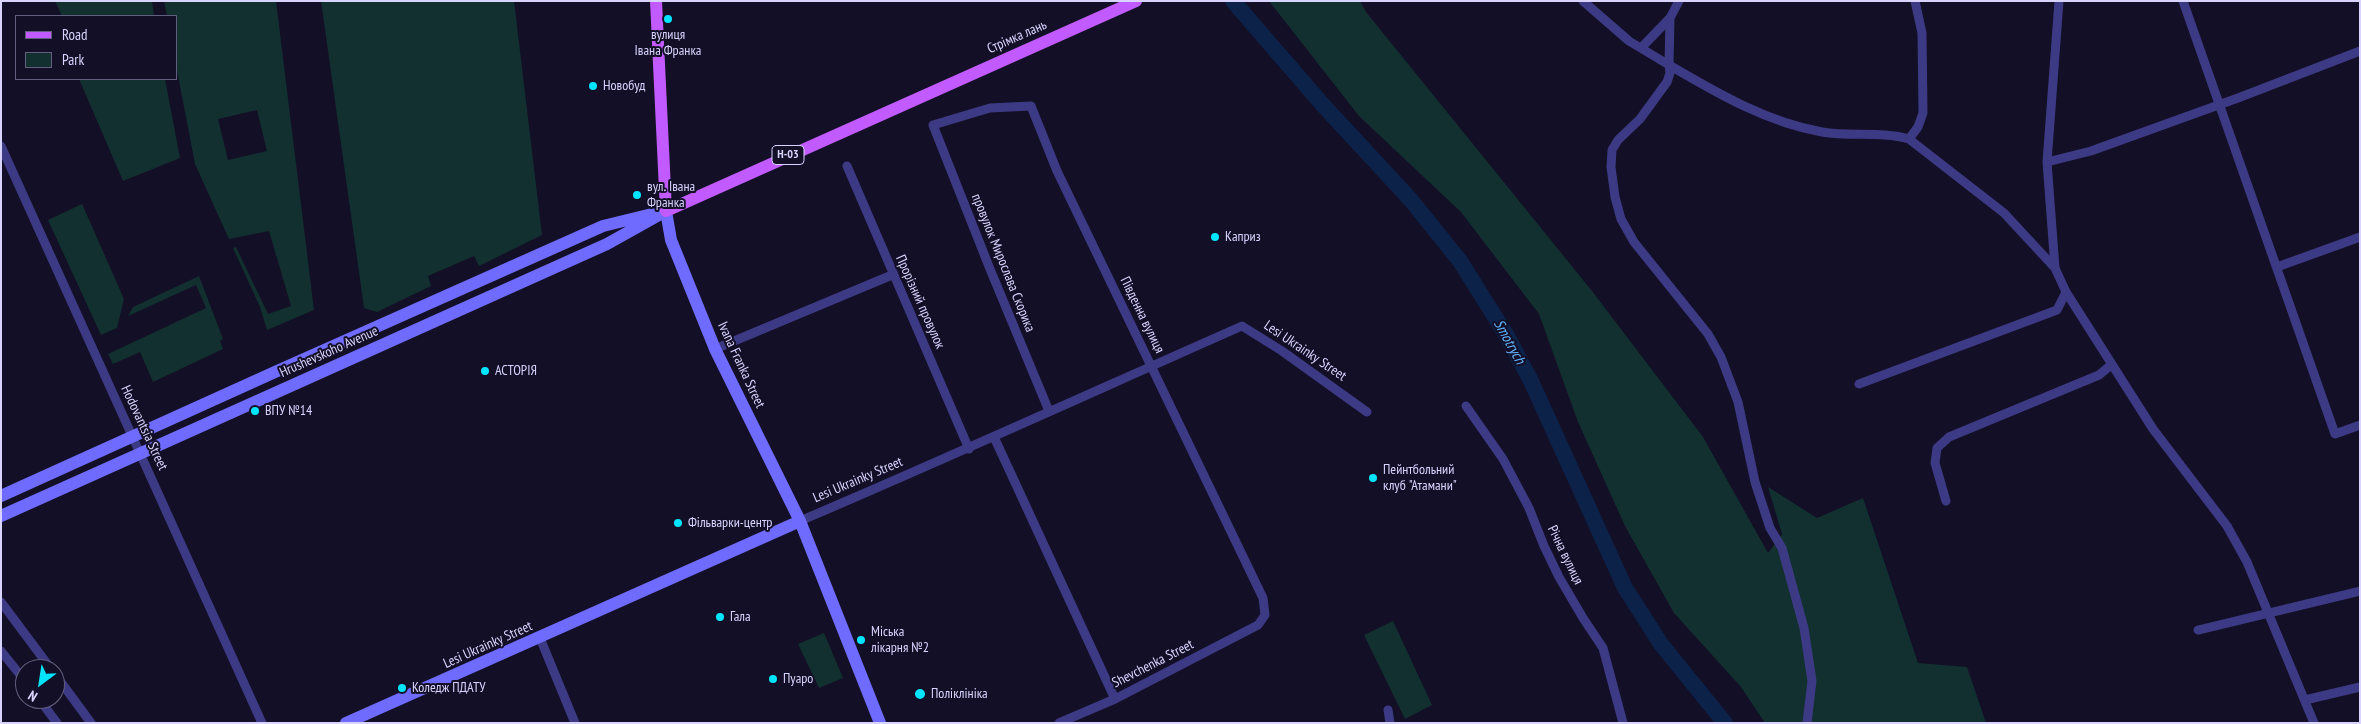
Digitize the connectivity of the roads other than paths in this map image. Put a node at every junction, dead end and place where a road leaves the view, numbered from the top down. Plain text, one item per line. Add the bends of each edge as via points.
1 (656, 1) edge
2 (1136, 1) edge
3 (1582, 1) edge
4 (1679, 1) edge
5 (1915, 1) edge
6 (2060, 1) edge
7 (2184, 1) edge
8 (1670, 18) junction
9 (1641, 48) junction
10 (2360, 51) edge
11 (1669, 65) junction
12 (911, 100) joint
13 (2220, 104) junction
14 (933, 125) joint
15 (1909, 139) junction
16 (1, 146) edge
17 (2047, 162) junction
18 (847, 166) dead end
19 (666, 211) junction
20 (2360, 237) edge
21 (2277, 267) junction
22 (2055, 268) junction
23 (892, 275) junction
24 (2066, 292) junction
25 (715, 348) junction
26 (2111, 365) junction
27 (1152, 367) junction
28 (1859, 384) dead end
29 (1466, 406) dead end
30 (1050, 411) junction
31 (1367, 412) dead end
32 (2360, 425) edge
33 (994, 437) junction
34 (134, 438) junction
35 (969, 449) junction
36 (141, 453) junction
37 (1, 496) edge
38 (1946, 501) dead end
39 (1, 516) edge
40 (800, 521) junction
41 (2360, 591) edge
42 (1, 602) edge
43 (2267, 613) junction
44 (1258, 625) joint
45 (2198, 630) dead end
46 (540, 638) junction
47 (1, 651) edge
48 (44, 659) edge
49 (15, 668) edge
50 (2360, 687) edge
51 (65, 688) edge
52 (1115, 699) junction
53 (2305, 700) junction
54 (46, 709) edge
55 (1388, 710) dead end
56 (57, 723) edge
57 (91, 723) edge
58 (262, 723) edge
59 (346, 723) edge
60 (576, 723) edge
61 (880, 723) edge
62 (1059, 723) edge
63 (1390, 723) edge
64 (1623, 723) edge
65 (1807, 723) edge
66 (2314, 723) edge

1 - 19 main road, Ivana Franka Street
2 - 12 main road, Стрімка лань / Н-03
3 - 9 street via 1628,41
4 - 8 street
5 - 15 street via 1922,33 1923,114
6 - 17 street
7 - 13 street
8 - 9 street
8 - 11 street
9 - 11 street
10 - 13 street
11 - 15 street via 1738,105 1801,127 1836,134 1896,135
11 - 65 street via 1667,82 1612,150 1610,167 1615,197 1621,219 1639,249 1708,334 1736,394 1755,482 1770,528 1782,548 1804,628 1812,681
12 - 19 main road, Hrushevskoho Avenue / Н-03
13 - 17 street via 2091,151
13 - 21 street
14 - 27 street, Південна вулиця via 990,108 1031,106 1057,171
14 - 30 street, провулок Мирослава Скорика
15 - 22 street via 2004,214
16 - 34 street, Hodovantsia Street
17 - 22 street
18 - 23 street, Прорізний провулок
19 - 25 main road, Ivana Franka Street via 671,240
19 - 34 main road, Hrushevskoho Avenue via 603,226
19 - 36 main road, Hrushevskoho Avenue via 607,244
20 - 21 street
21 - 32 street via 2335,434
22 - 24 street
23 - 25 street
23 - 35 street, Прорізний провулок
24 - 26 street
24 - 28 street via 2057,310
25 - 40 main road, Ivana Franka Street
26 - 38 street via 2099,375 1949,437 1937,448 1934,463
26 - 43 street via 2153,429 2227,526 2247,562
27 - 30 street, Lesi Ukrainky Street
27 - 31 street, Lesi Ukrainky Street via 1242,326
27 - 44 street, Південна вулиця via 1264,598 1265,615
29 - 64 street, Річна вулиця via 1503,459 1559,577 1603,648
30 - 33 street, Lesi Ukrainky Street
33 - 35 street, Lesi Ukrainky Street
33 - 52 street
34 - 36 street, Hodovantsia Street
34 - 37 main road, Hrushevskoho Avenue
35 - 40 street, Lesi Ukrainky Street
36 - 39 main road, Hrushevskoho Avenue
36 - 58 street, Hodovantsia Street
40 - 46 main road, Lesi Ukrainky Street
40 - 61 main road, Ivana Franka Street
41 - 43 street
42 - 48 street
43 - 45 street
43 - 53 street
44 - 52 street, Shevchenka Street
46 - 59 main road, Lesi Ukrainky Street
46 - 60 street
47 - 49 street
50 - 53 street
51 - 57 street
52 - 62 street, Shevchenka Street
53 - 66 street
54 - 56 street
55 - 63 street

